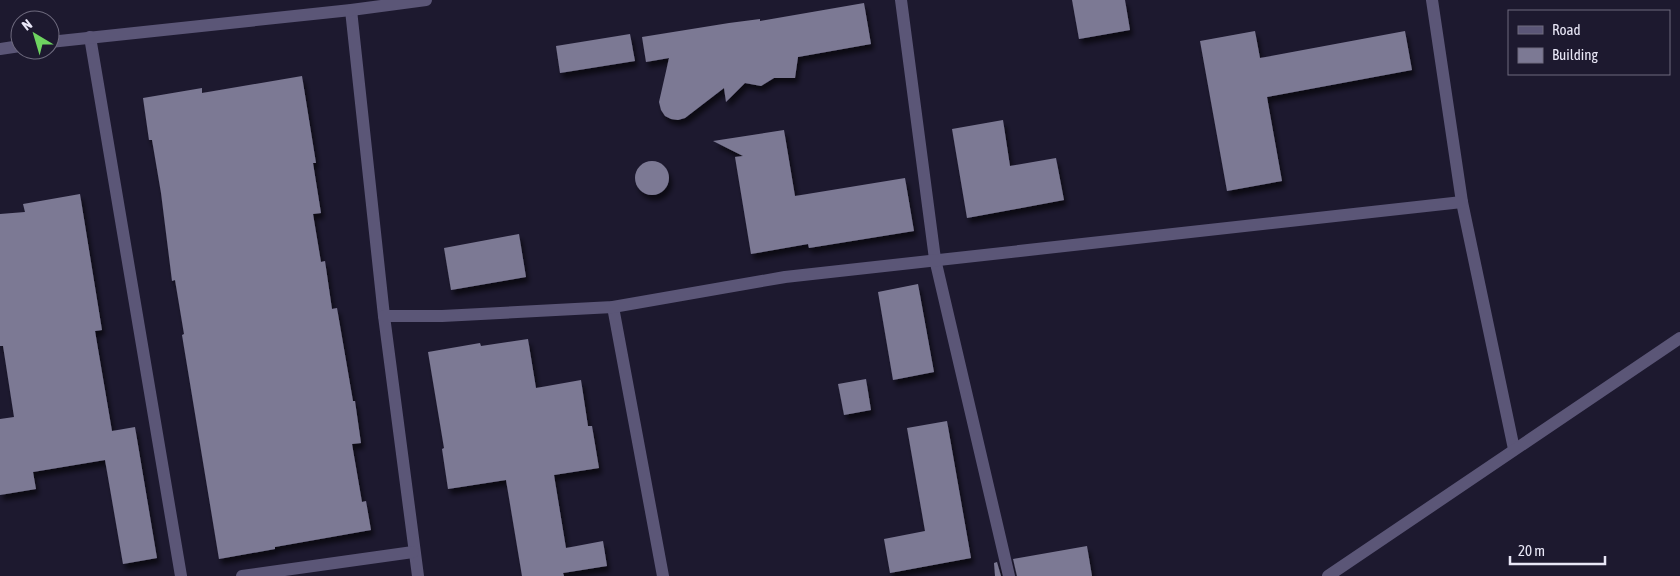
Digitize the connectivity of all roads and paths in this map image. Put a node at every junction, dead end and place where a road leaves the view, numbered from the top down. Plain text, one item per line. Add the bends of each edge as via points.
1 (426, 0) edge
2 (901, 0) edge
3 (1432, 0) edge
4 (350, 10) junction
5 (90, 37) junction
6 (60, 41) edge
7 (1462, 202) junction
8 (935, 259) junction
9 (614, 307) junction
10 (384, 316) junction
11 (1680, 338) edge
12 (1514, 449) junction
13 (413, 552) junction
14 (181, 576) edge
15 (242, 576) edge
16 (418, 576) edge
17 (662, 576) edge
18 (1009, 576) edge
19 (1328, 576) edge

1 - 4 street
2 - 8 street
3 - 7 street
4 - 5 street
4 - 10 street
5 - 6 street
5 - 14 street
7 - 8 street
7 - 12 street
8 - 9 street via 785,277
8 - 18 street
9 - 10 street
9 - 17 street
10 - 13 street
11 - 12 street
12 - 19 street
13 - 15 street
13 - 16 street

